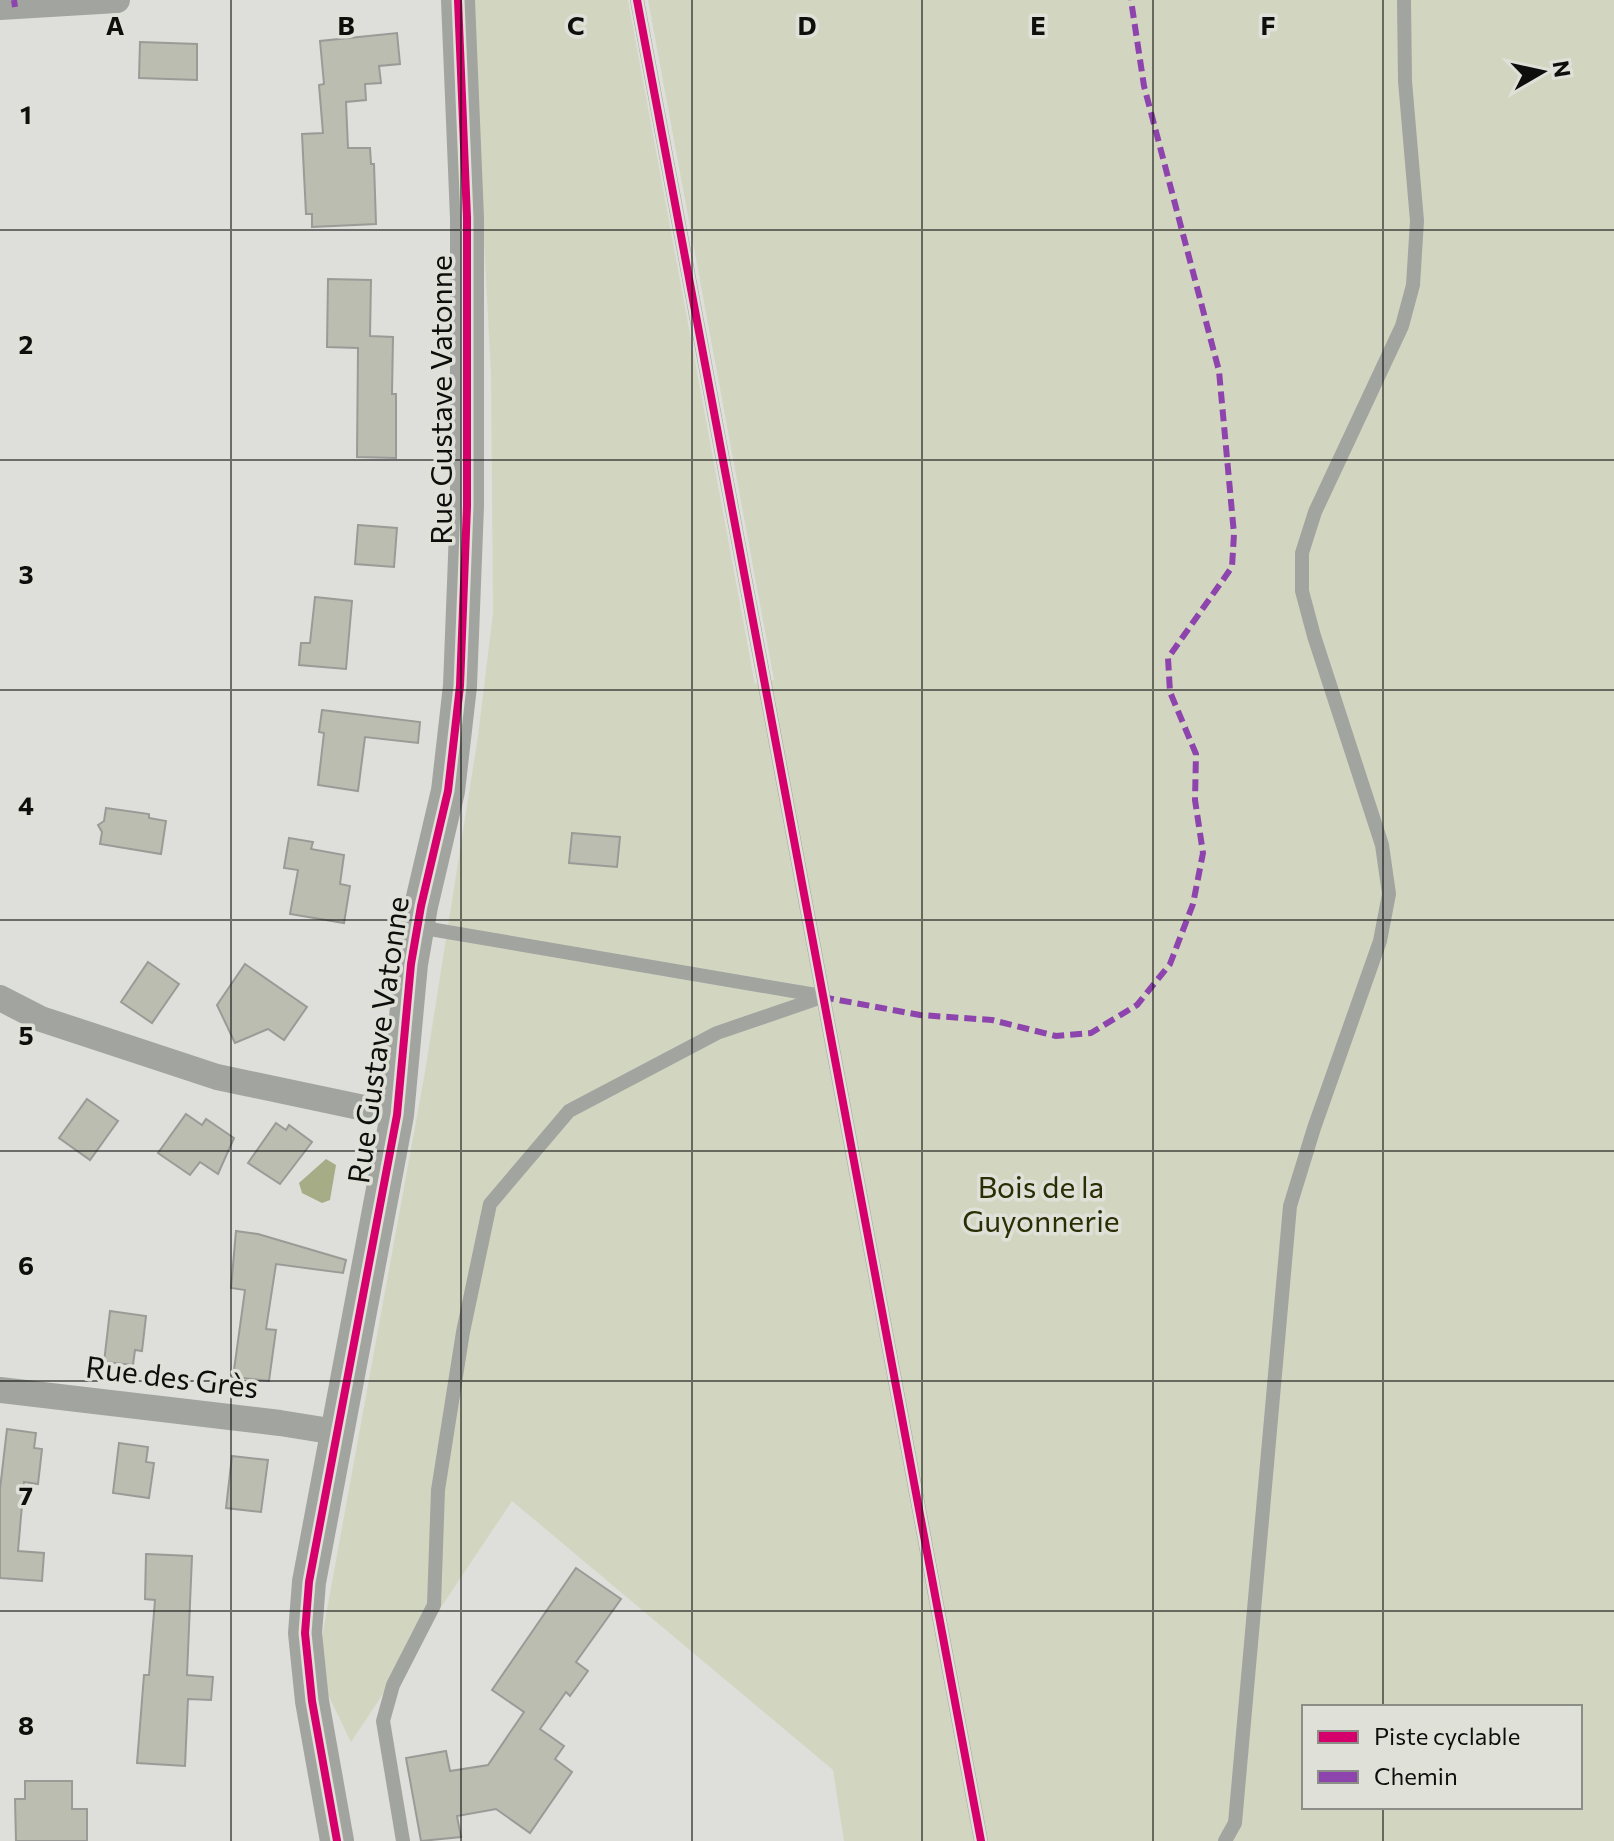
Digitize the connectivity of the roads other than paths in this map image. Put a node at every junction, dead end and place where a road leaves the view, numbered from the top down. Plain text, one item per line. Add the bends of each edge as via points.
1 (117, 0) edge
2 (458, 0) edge
3 (637, 0) edge
4 (1404, 0) edge
5 (0, 7) edge
6 (418, 927) junction
7 (822, 997) junction
8 (0, 998) edge
9 (397, 1115) junction
10 (0, 1390) edge
11 (336, 1432) junction
12 (337, 1841) edge
13 (403, 1841) edge
14 (981, 1841) edge
15 (1225, 1841) edge

1 - 5 street
2 - 6 street, Rue Gustave Vatonne via 467,218 467,506 460,686 448,791
3 - 7 lane
4 - 15 lane via 1417,221 1413,285 1402,326 1315,512 1302,553 1302,591 1382,845 1389,894 1380,941 1290,1206 1235,1823
6 - 7 lane
6 - 9 street, Rue Gustave Vatonne
7 - 13 lane via 717,1033 569,1111 490,1204 438,1490 434,1605 393,1685 383,1721
7 - 14 lane
8 - 9 street via 41,1019 217,1077
9 - 11 street, Rue Gustave Vatonne
10 - 11 street, Rue des Grès
11 - 12 street, Rue Gustave Vatonne via 305,1633

